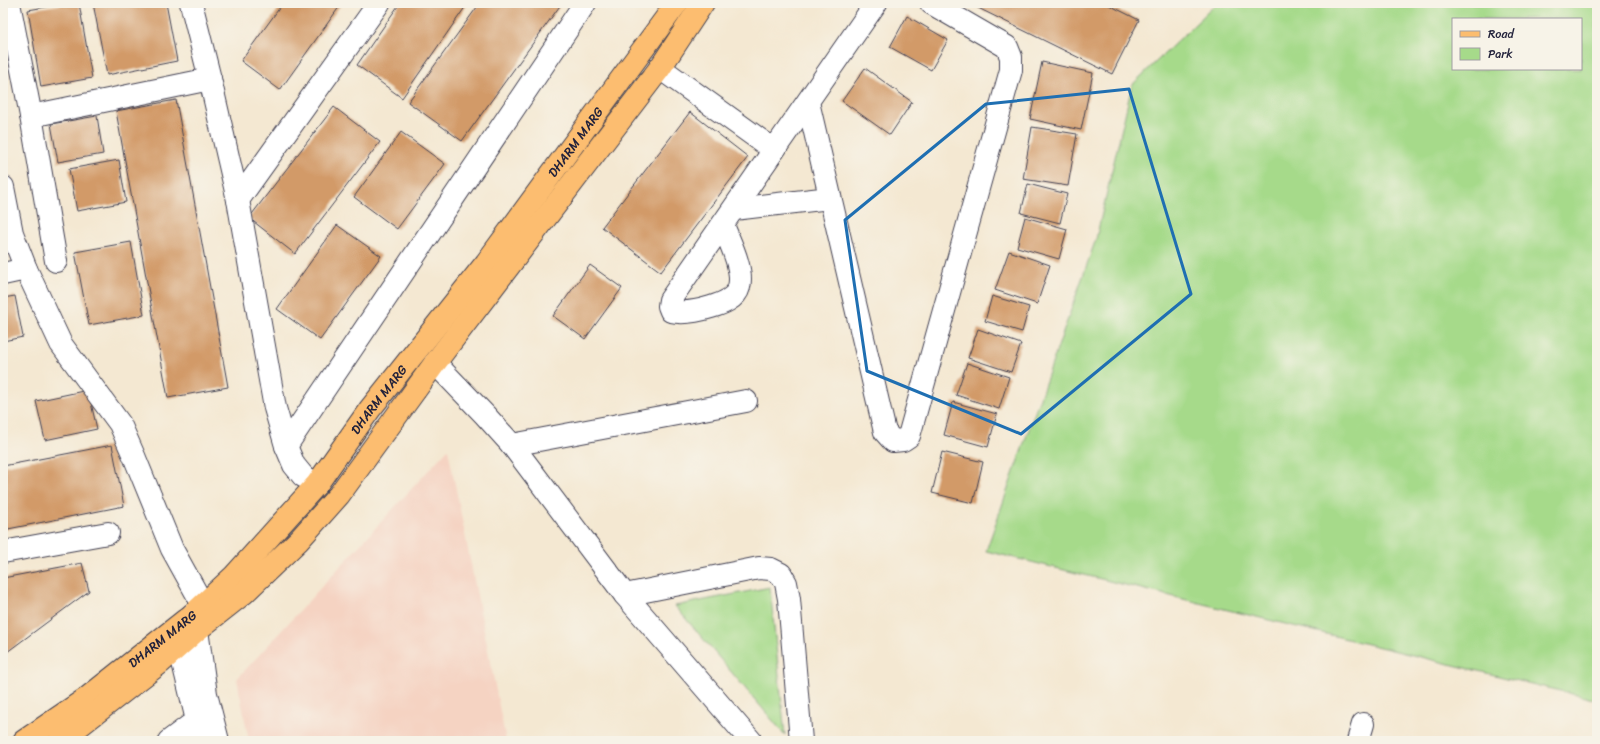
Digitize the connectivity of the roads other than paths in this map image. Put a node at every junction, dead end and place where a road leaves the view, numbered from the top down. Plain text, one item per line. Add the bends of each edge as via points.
1 (9, 3) edge
2 (191, 3) edge
3 (379, 3) edge
4 (585, 3) edge
5 (677, 3) edge
6 (703, 3) edge
7 (876, 3) edge
8 (931, 3) edge
9 (660, 68) junction
10 (210, 79) junction
11 (808, 102) junction
12 (31, 116) junction
13 (774, 150) junction
14 (3, 187) edge
15 (830, 198) junction
16 (238, 200) junction
17 (56, 261) dead end
18 (26, 269) junction
19 (3, 274) edge
20 (436, 363) junction
21 (746, 401) dead end
22 (512, 445) junction
23 (286, 446) junction
24 (317, 484) junction
25 (108, 533) dead end
26 (3, 552) edge
27 (625, 595) junction
28 (190, 624) junction
29 (200, 731) edge
30 (24, 741) edge
31 (60, 741) edge
32 (170, 741) edge
33 (218, 741) edge
34 (751, 741) edge
35 (801, 741) edge

1 - 12 street
2 - 10 street
3 - 16 street
4 - 23 street
5 - 24 main road, DHARM MARG via 486,263 370,409
6 - 9 main road, DHARM MARG
7 - 11 street
8 - 15 street via 1007,47 1011,57 1011,70 909,436 903,440 893,441 885,432
9 - 13 street
9 - 20 main road, DHARM MARG
10 - 12 street
10 - 16 street
11 - 13 street
11 - 15 street
12 - 17 street
13 - 15 street via 728,217
14 - 18 street via 12,234
16 - 23 street via 276,408
18 - 19 street
18 - 28 street via 60,344 120,424 172,549
20 - 22 street
20 - 28 main road, DHARM MARG via 339,495 309,528 244,593
21 - 22 street
22 - 27 street
23 - 24 street via 294,465 303,476
24 - 28 main road, DHARM MARG
25 - 26 street
27 - 34 street
27 - 35 street via 760,568 771,569 781,574 786,583 789,599
28 - 29 street
28 - 30 main road, DHARM MARG
28 - 31 main road, DHARM MARG via 160,663
28 - 33 street
29 - 32 street

